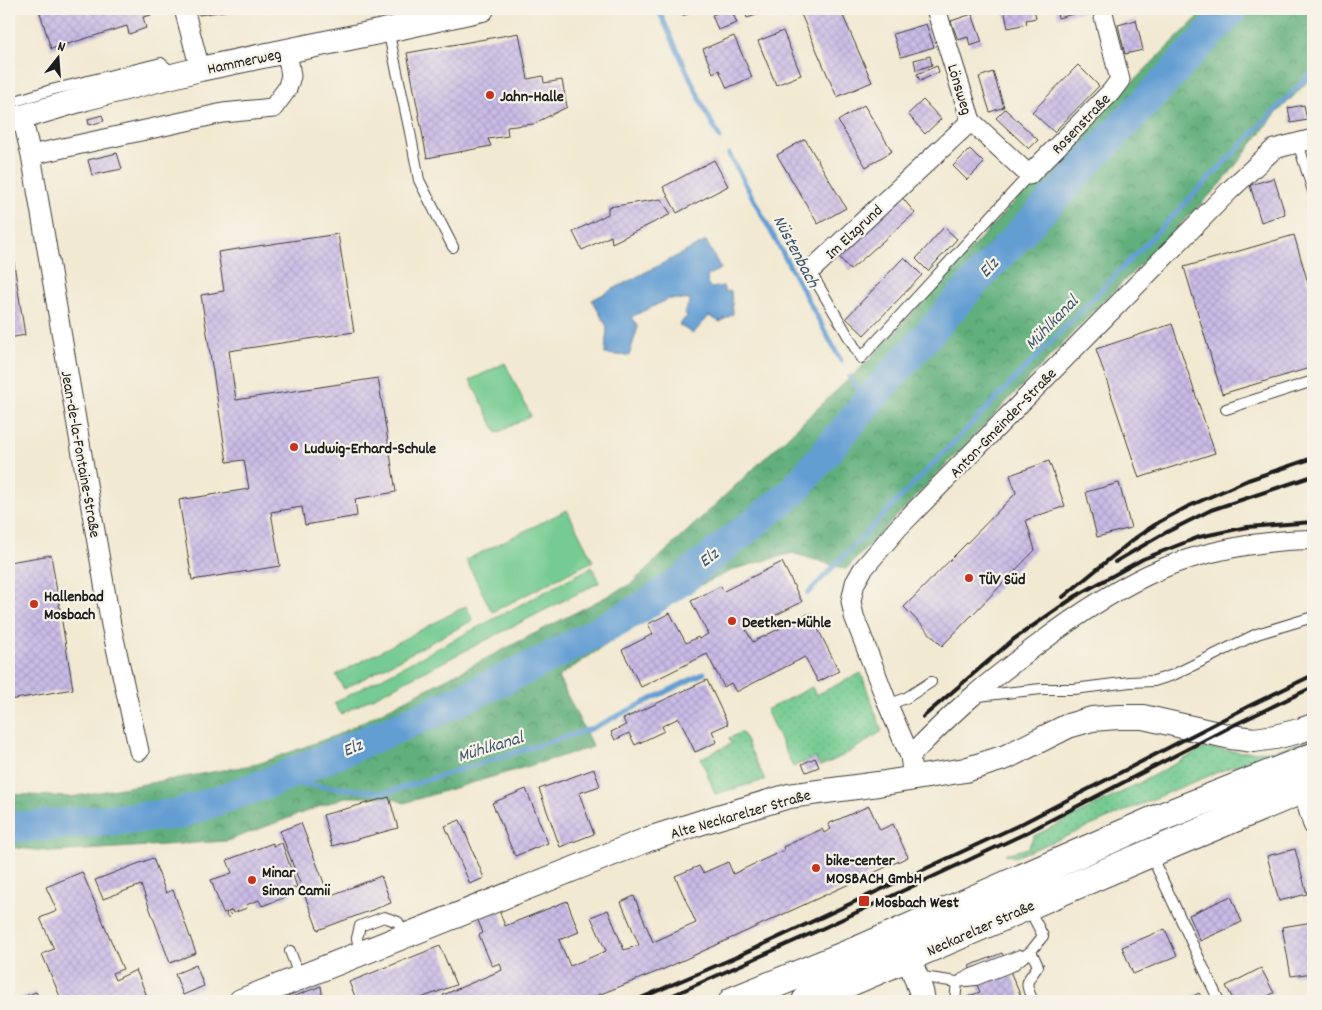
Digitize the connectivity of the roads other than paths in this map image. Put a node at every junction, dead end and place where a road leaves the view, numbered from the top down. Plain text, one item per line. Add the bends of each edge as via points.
1 (184, 9) edge
2 (482, 9) edge
3 (936, 9) edge
4 (1102, 9) edge
5 (413, 16) edge
6 (388, 30) junction
7 (288, 50) junction
8 (200, 70) junction
9 (13, 114) edge
10 (971, 121) junction
11 (1306, 141) edge
12 (31, 155) junction
13 (1030, 175) junction
14 (1313, 191) edge
15 (453, 247) dead end
16 (810, 271) joint
17 (1313, 381) edge
18 (1226, 409) dead end
19 (1313, 540) edge
20 (1313, 617) edge
21 (931, 682) dead end
22 (972, 696) junction
23 (888, 705) junction
24 (1313, 726) edge
25 (139, 751) dead end
26 (1313, 757) edge
27 (911, 767) junction
28 (1270, 774) junction
29 (1305, 788) edge
30 (1313, 825) edge
31 (1153, 852) junction
32 (1027, 906) junction
33 (900, 932) junction
34 (290, 951) dead end
35 (1031, 951) junction
36 (912, 967) junction
37 (300, 978) junction
38 (957, 982) junction
39 (241, 1001) edge
40 (733, 1001) edge
41 (806, 1001) edge
42 (923, 1001) edge
43 (955, 1001) edge
44 (1034, 1001) edge
45 (1219, 1001) edge

1 - 8 street
2 - 5 street, Hammerweg
3 - 10 street, Lönsweg
4 - 13 street, Rosenstraße via 1120,80
5 - 6 street, Hammerweg
6 - 7 street, Hammerweg
6 - 15 lane via 419,180
7 - 8 street, Hammerweg
7 - 12 street via 291,76 287,89 273,108 223,113
8 - 9 street, Hammerweg
9 - 12 street, Jean-de-la-Fontaine-Straße
10 - 13 street, Lönsweg
10 - 16 street, Im Elzgrund
11 - 14 lane
11 - 23 street, Anton-Gmeinder-Straße via 1274,149 1230,190 898,528 863,569 855,583 851,601
12 - 25 street, Jean-de-la-Fontaine-Straße via 111,625
13 - 16 lane, Im Elzgrund via 861,358
17 - 18 lane
19 - 22 street via 1273,541 1231,548 1162,569 1128,586 1050,635
20 - 22 lane via 1257,634 1154,681
21 - 23 lane
22 - 27 street
23 - 27 street, Anton-Gmeinder-Straße
24 - 27 street, Alte Neckarelzer Straße via 1254,740 1143,717 1092,719 1068,726 1006,758 964,770
26 - 28 main road
27 - 37 street, Alte Neckarelzer Straße via 789,796 649,839
28 - 29 street
28 - 33 main road via 1159,818
29 - 30 street
29 - 31 main road, Neckarelzer Straße
31 - 32 main road, Neckarelzer Straße
31 - 45 lane via 1156,866
32 - 35 lane via 1043,936
32 - 36 main road, Neckarelzer Straße
33 - 36 street
33 - 40 main road
34 - 37 lane
35 - 38 lane
35 - 44 lane via 1038,966 1027,987
36 - 38 lane
36 - 41 main road, Neckarelzer Straße
36 - 42 street
37 - 39 street, Alte Neckarelzer Straße
38 - 43 lane

